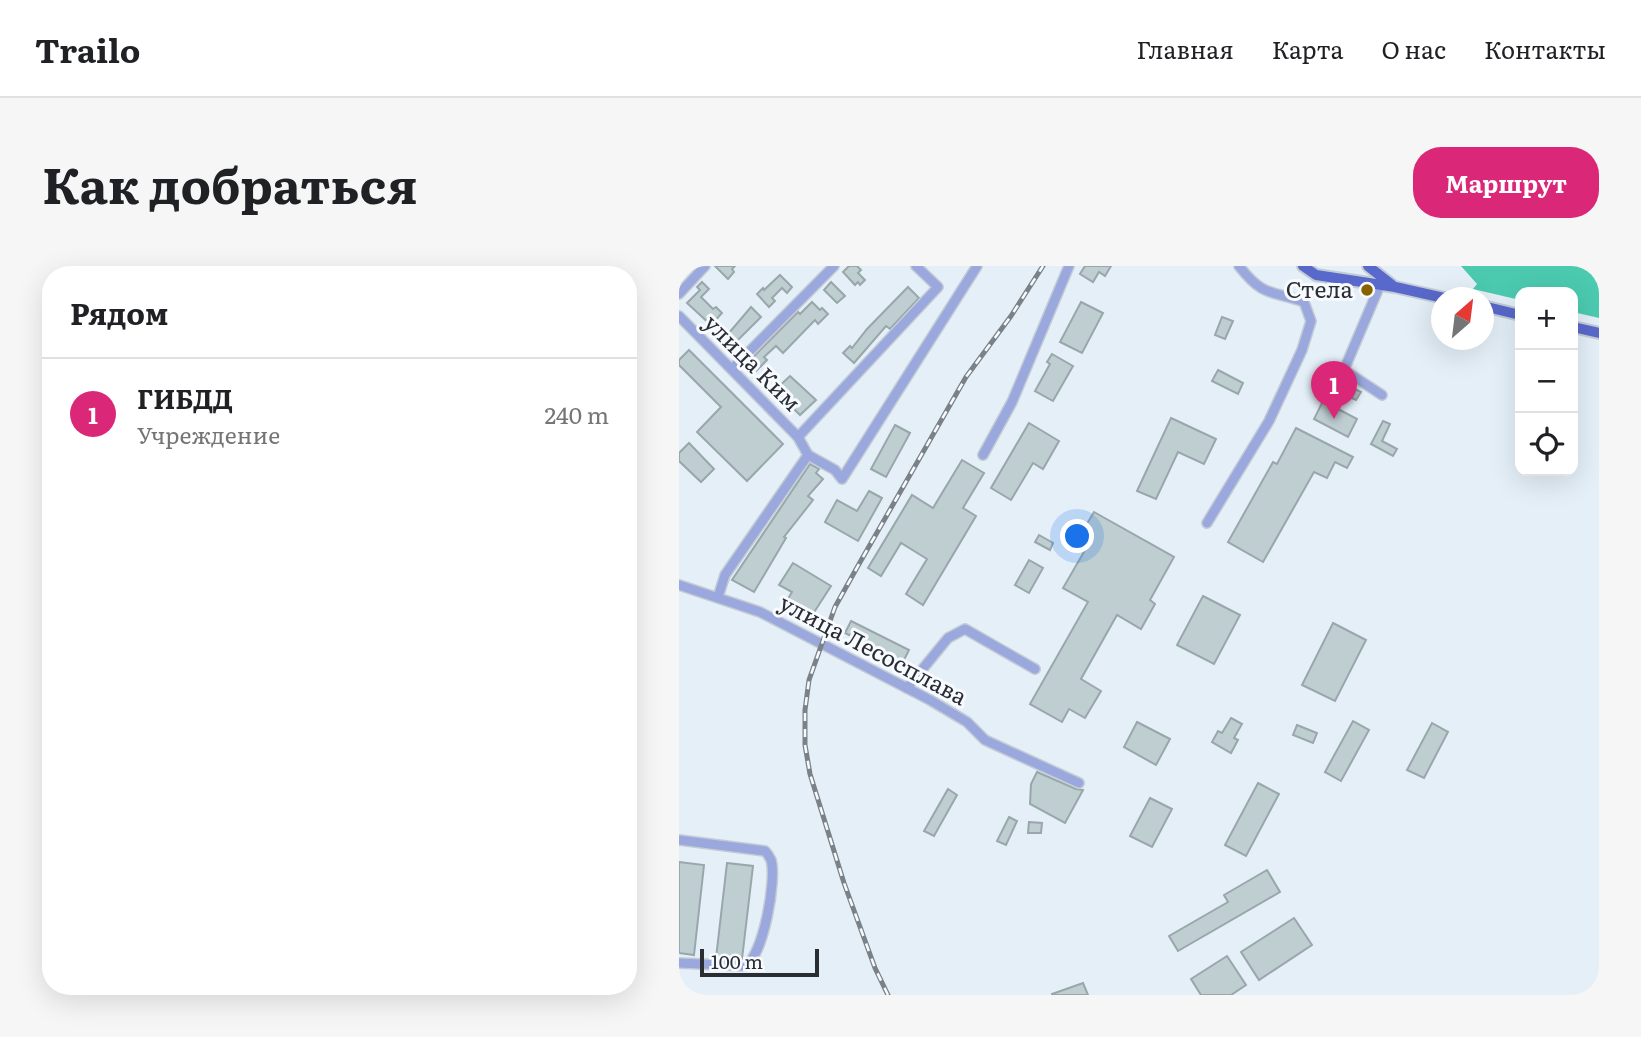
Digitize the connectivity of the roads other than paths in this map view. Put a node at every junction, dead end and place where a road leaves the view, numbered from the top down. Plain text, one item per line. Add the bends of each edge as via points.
1 (705, 266) edge
2 (834, 266) edge
3 (916, 266) edge
4 (977, 266) edge
5 (1069, 266) edge
6 (1239, 266) edge
7 (1303, 266) edge
8 (1369, 266) edge
9 (1380, 285) junction
10 (1395, 287) junction
11 (679, 295) edge
12 (1431, 295) edge
13 (1494, 309) edge
14 (1515, 314) edge
15 (679, 316) edge
16 (1578, 328) edge
17 (1599, 333) edge
18 (732, 369) junction
19 (1383, 395) dead end
20 (798, 437) junction
21 (808, 455) junction
22 (983, 455) dead end
23 (1207, 523) dead end
24 (679, 585) edge
25 (718, 597) junction
26 (1035, 669) dead end
27 (907, 688) junction
28 (1079, 783) dead end
29 (679, 840) edge
30 (679, 963) edge

1 - 11 street
2 - 18 street
3 - 20 street via 938,287
4 - 21 street via 842,479
5 - 22 street via 1012,401
6 - 23 street via 1272,295 1304,302 1311,321 1269,421
7 - 9 main road via 1317,275
8 - 10 main road
9 - 10 main road
9 - 19 street via 1344,370
10 - 12 main road
13 - 14 main road
15 - 18 street, улица Ким
16 - 17 main road
18 - 20 street, улица Ким
20 - 21 street, улица Ким
21 - 25 street via 725,575
24 - 25 street, улица Лесосплава
25 - 27 street, улица Лесосплава via 760,612
26 - 27 street via 965,629 948,638
27 - 28 street, улица Лесосплава via 967,722 985,740
29 - 30 street via 765,851 772,869 767,926 752,962 745,967

